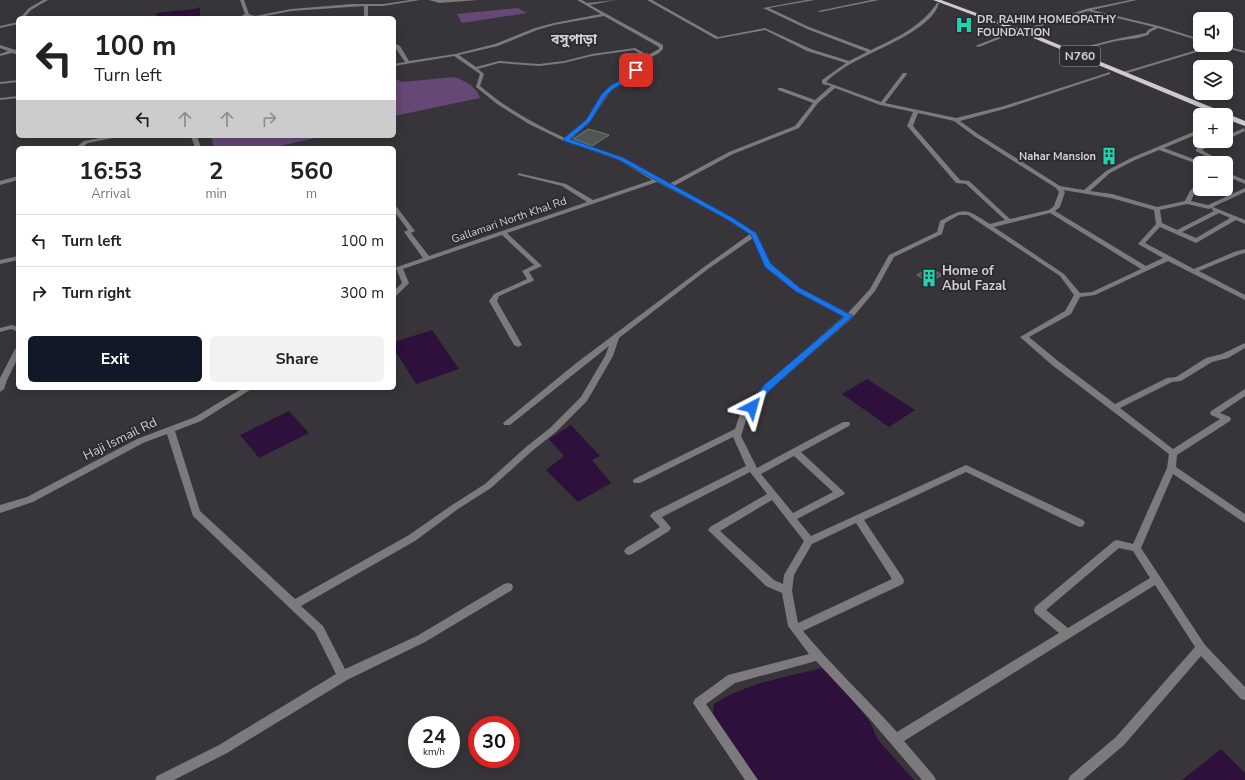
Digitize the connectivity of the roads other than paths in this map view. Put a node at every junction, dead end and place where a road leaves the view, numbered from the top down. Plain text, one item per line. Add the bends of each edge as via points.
1 (46, 0) edge
2 (242, 0) edge
3 (418, 0) edge
4 (431, 0) edge
5 (476, 0) edge
6 (579, 0) edge
7 (614, 0) edge
8 (649, 0) edge
9 (813, 0) edge
10 (877, 0) edge
11 (1107, 0) edge
12 (1135, 0) edge
13 (935, 2) edge
14 (587, 4) junction
15 (1120, 4) junction
16 (366, 5) junction
17 (1087, 10) junction
18 (820, 11) dead end
19 (603, 14) junction
20 (24, 16) edge
21 (247, 16) edge
22 (260, 16) edge
23 (366, 16) edge
24 (16, 23) edge
25 (0, 27) edge
26 (1158, 27) junction
27 (1021, 31) junction
28 (1012, 33) junction
29 (1193, 38) edge
30 (0, 46) edge
31 (396, 46) edge
32 (977, 46) dead end
33 (1233, 49) edge
34 (872, 52) junction
35 (1071, 52) junction
36 (1195, 52) edge
37 (1245, 52) edge
38 (16, 53) edge
39 (0, 55) edge
40 (455, 55) junction
41 (648, 57) junction
42 (408, 63) junction
43 (850, 63) junction
44 (396, 65) edge
45 (475, 69) junction
46 (1108, 73) junction
47 (905, 74) dead end
48 (1122, 76) junction
49 (16, 81) edge
50 (0, 83) edge
51 (834, 86) junction
52 (780, 89) dead end
53 (16, 97) edge
54 (0, 99) edge
55 (816, 102) junction
56 (882, 104) junction
57 (1193, 108) edge
58 (1206, 108) edge
59 (916, 111) junction
60 (956, 120) junction
61 (1233, 121) edge
62 (1233, 125) edge
63 (1245, 128) edge
64 (1193, 134) edge
65 (1233, 134) edge
66 (108, 138) edge
67 (566, 140) junction
68 (81, 146) edge
69 (1159, 148) junction
70 (1202, 148) edge
71 (1209, 156) edge
72 (1193, 160) edge
73 (520, 174) dead end
74 (1233, 177) edge
75 (1236, 178) junction
76 (16, 179) edge
77 (1233, 179) edge
78 (657, 180) junction
79 (1245, 182) edge
80 (0, 183) edge
81 (670, 186) junction
82 (1058, 187) junction
83 (1244, 190) edge
84 (1086, 191) junction
85 (1193, 192) edge
86 (592, 202) junction
87 (1187, 202) junction
88 (1210, 207) junction
89 (1157, 209) junction
90 (396, 210) edge
91 (1052, 211) junction
92 (1219, 211) junction
93 (1235, 218) junction
94 (1009, 221) junction
95 (1245, 222) edge
96 (986, 224) junction
97 (1158, 224) junction
98 (1177, 232) junction
99 (503, 233) junction
100 (754, 234) junction
101 (1245, 251) edge
102 (16, 258) edge
103 (427, 258) junction
104 (1167, 259) junction
105 (0, 262) edge
106 (1146, 269) junction
107 (1194, 271) junction
108 (396, 293) edge
109 (1078, 295) junction
110 (1245, 298) edge
111 (849, 316) junction
112 (16, 329) edge
113 (0, 330) edge
114 (616, 337) junction
115 (1245, 345) edge
116 (518, 346) dead end
117 (16, 355) edge
118 (0, 389) edge
119 (246, 390) edge
120 (1245, 392) edge
121 (1114, 408) junction
122 (507, 423) dead end
123 (846, 424) dead end
124 (170, 430) junction
125 (738, 431) junction
126 (795, 452) junction
127 (1173, 453) junction
128 (1171, 468) junction
129 (753, 470) junction
130 (637, 481) dead end
131 (774, 495) junction
132 (0, 509) edge
133 (792, 518) junction
134 (858, 519) junction
135 (1245, 519) edge
136 (1080, 523) dead end
137 (809, 541) junction
138 (1136, 548) junction
139 (629, 550) dead end
140 (1156, 579) junction
141 (508, 586) dead end
142 (787, 592) junction
143 (294, 605) junction
144 (796, 629) junction
145 (1068, 634) junction
146 (1201, 648) junction
147 (818, 656) junction
148 (343, 676) junction
149 (1245, 695) edge
150 (895, 740) junction
151 (161, 780) edge
152 (752, 780) edge
153 (930, 780) edge
154 (1074, 780) edge

1 - 20 street via 30,9
2 - 21 street
3 - 16 street
4 - 5 street
6 - 14 street
7 - 14 street
8 - 43 street via 717,38 765,29 809,50
9 - 34 street via 765,8 808,28
10 - 18 street
11 - 15 street
12 - 15 street
13 - 27 highway, N760
13 - 28 highway, N760
13 - 34 street via 933,14 908,33
14 - 19 street
15 - 17 street
16 - 22 street via 291,10
16 - 23 street
17 - 26 street
17 - 27 street
19 - 40 street via 548,26 496,45
19 - 41 street via 661,46 661,49
24 - 25 street
26 - 29 street
26 - 35 street via 1138,37
27 - 35 highway, N760
28 - 32 street
28 - 46 highway, N760
30 - 38 street
31 - 42 street
33 - 37 street
34 - 43 street
35 - 48 highway, N760
36 - 48 street
38 - 39 street
40 - 42 street
40 - 45 street
41 - 45 street via 635,49 564,62 539,65 499,62
41 - 67 street via 636,63 633,67 636,70 628,79 602,97 588,121
42 - 44 street
43 - 51 street via 824,81
45 - 67 street via 482,74 478,86 498,104 526,122
46 - 48 highway, N760
46 - 60 street via 1006,108
47 - 56 street
48 - 57 highway, N760
48 - 58 highway via 1131,77
49 - 50 street
51 - 55 street
51 - 56 street
52 - 55 street
53 - 54 street
55 - 81 street via 797,127 731,153
56 - 59 street
59 - 60 street
59 - 94 street via 910,126 958,182 968,182
60 - 82 street
61 - 63 highway
62 - 63 highway
63 - 65 street
64 - 69 street
66 - 68 street via 86,142
67 - 78 street via 611,154
69 - 72 street
69 - 84 street via 1108,172
70 - 71 street via 1198,150
73 - 86 street via 564,185
74 - 75 street
75 - 77 street
75 - 79 street
76 - 80 street
78 - 81 street
78 - 86 street, Gallamari North Khal Rd
81 - 100 street
82 - 84 street
82 - 91 street via 1062,192 1060,202
83 - 88 street
84 - 89 street
85 - 87 street
86 - 99 street, Gallamari North Khal Rd
87 - 88 street
87 - 89 street
88 - 92 street
89 - 97 street
90 - 103 street via 412,231 407,232
91 - 94 street
91 - 106 street
92 - 93 street
92 - 98 street
93 - 95 street
93 - 98 street via 1196,241
94 - 96 street via 989,226
96 - 109 street via 1062,275
96 - 111 street via 969,213 958,213 942,222 940,233 891,256 873,290
97 - 98 street
97 - 104 street via 1141,244
99 - 103 street, Gallamari North Khal Rd
99 - 116 street via 539,266 525,272 531,280 496,295 493,301
100 - 111 street via 768,265 798,289
100 - 114 street
101 - 107 street
102 - 105 street
103 - 108 street, Gallamari North Khal Rd via 399,268 406,283
104 - 106 street
104 - 107 street
106 - 109 street via 1093,294
107 - 110 street
109 - 121 street via 1068,312 1024,337
111 - 125 street via 768,387 744,416
112 - 113 street via 12,327
114 - 122 street
114 - 143 street via 610,356 584,399 554,430 488,486 412,538
115 - 121 street via 1225,356 1209,360 1178,379 1170,380
117 - 118 street
119 - 124 street, Haji Ismail Rd via 198,419
120 - 127 street via 1214,413 1226,419
121 - 127 street
123 - 126 street
124 - 132 street, Haji Ismail Rd via 140,441 30,500
124 - 143 street via 196,513
125 - 129 street via 737,436
125 - 130 street
126 - 129 street
126 - 133 street via 840,493
127 - 128 street
128 - 135 street
128 - 138 street
129 - 131 street
129 - 139 street via 655,516 666,528
131 - 133 street
131 - 142 street via 713,530 770,583
133 - 137 street
134 - 136 street via 966,468
134 - 137 street
134 - 144 street via 899,581
137 - 142 street via 789,575
138 - 140 street
138 - 145 street via 1117,544 1039,610
140 - 145 street
140 - 146 street
141 - 148 street via 421,639
142 - 144 street via 793,626
143 - 148 street via 319,629
144 - 147 street
145 - 150 street
146 - 149 street
146 - 154 street via 1120,741
147 - 150 street
147 - 152 street via 732,679 699,703
148 - 151 street via 223,749
150 - 153 street

